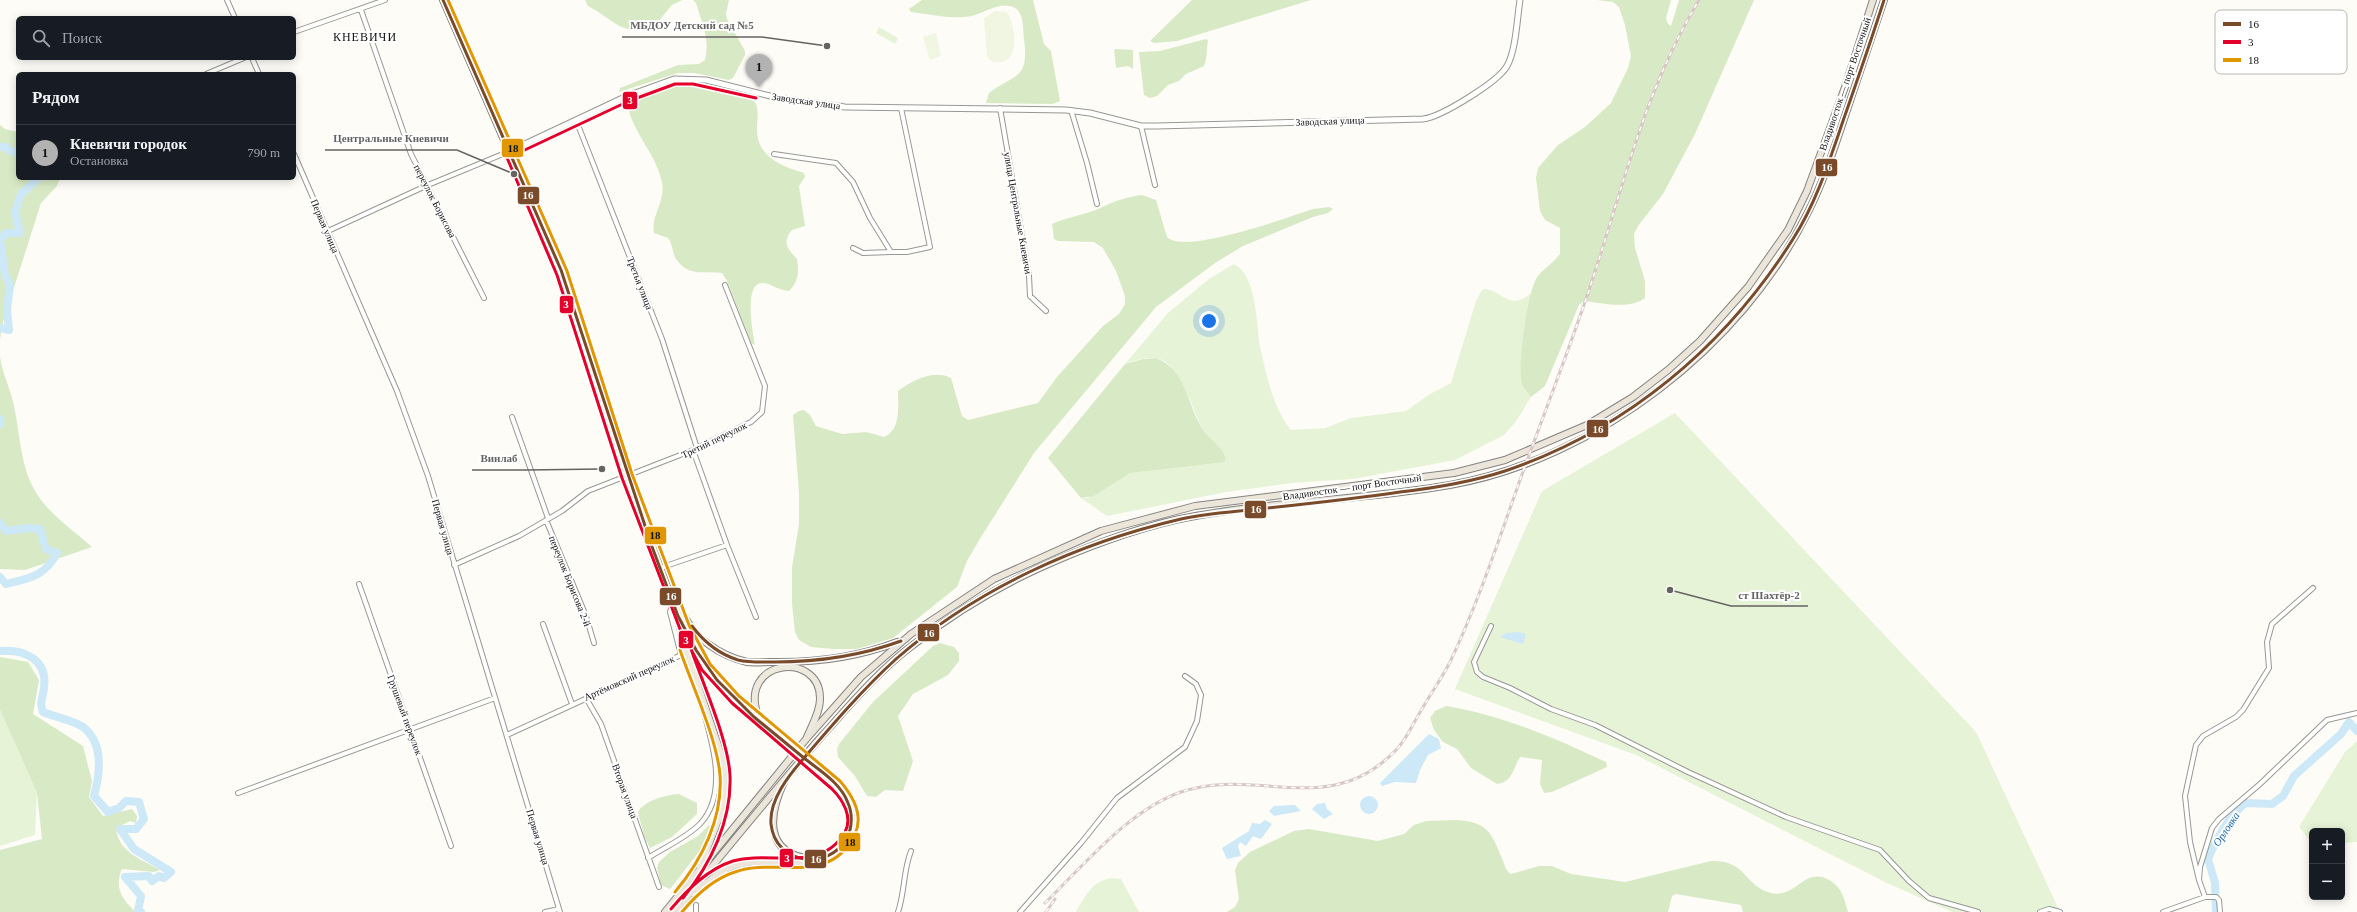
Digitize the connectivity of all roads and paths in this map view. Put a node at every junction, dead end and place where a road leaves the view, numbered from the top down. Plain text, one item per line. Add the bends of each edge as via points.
1 (227, 0) edge
2 (385, 0) edge
3 (443, 0) edge
4 (1520, 0) edge
5 (1873, 0) edge
6 (1884, 0) edge
7 (361, 10) junction
8 (234, 16) edge
9 (296, 31) edge
10 (239, 60) edge
11 (253, 60) edge
12 (211, 72) edge
13 (258, 72) edge
14 (901, 108) junction
15 (1000, 108) junction
16 (1071, 110) junction
17 (576, 120) junction
18 (1141, 126) junction
19 (510, 151) junction
20 (774, 154) dead end
21 (296, 159) edge
22 (428, 185) junction
23 (1155, 185) dead end
24 (1097, 204) dead end
25 (328, 231) junction
26 (853, 248) dead end
27 (891, 252) junction
28 (725, 285) dead end
29 (484, 298) dead end
30 (1046, 311) dead end
31 (512, 417) dead end
32 (695, 449) junction
33 (627, 476) junction
34 (547, 519) junction
35 (727, 545) junction
36 (454, 565) junction
37 (660, 568) junction
38 (359, 584) dead end
39 (2313, 588) dead end
40 (669, 590) junction
41 (672, 605) junction
42 (756, 617) dead end
43 (543, 624) dead end
44 (1491, 626) dead end
45 (901, 641) junction
46 (594, 643) dead end
47 (682, 654) junction
48 (1185, 676) dead end
49 (495, 698) junction
50 (586, 698) junction
51 (572, 704) junction
52 (2357, 713) edge
53 (760, 721) junction
54 (411, 728) junction
55 (507, 735) junction
56 (807, 738) junction
57 (787, 777) junction
58 (238, 793) dead end
59 (451, 846) dead end
60 (911, 851) dead end
61 (648, 858) junction
62 (828, 858) junction
63 (700, 868) junction
64 (2199, 880) junction
65 (659, 887) dead end
66 (688, 896) junction
67 (2204, 897) junction
68 (696, 905) dead end
69 (560, 911) edge
70 (545, 912) edge
71 (665, 912) edge
72 (675, 912) edge
73 (696, 912) edge
74 (898, 912) edge
75 (1020, 912) edge
76 (1978, 912) edge
77 (2040, 912) edge
78 (2060, 912) edge
79 (2163, 912) edge
80 (2220, 912) edge

1 - 8 street
2 - 7 street
3 - 19 main road
4 - 18 street, Заводская улица via 1510,58 1503,72 1436,116 1422,120
5 - 45 highway, Владивосток — порт Восточный via 1807,191 1788,230 1748,287 1700,341 1633,397 1587,425 1505,460 1454,473 1195,506 1102,531 994,579
6 - 57 highway, Владивосток — порт Восточный via 1832,154 1808,212 1794,238 1773,270 1701,356 1633,409 1566,447 1501,472 1451,485 1173,521 1104,541 1036,569 973,603 910,646 857,698
7 - 9 street
7 - 22 street, переулок Борисова via 411,154
10 - 12 street
11 - 13 street
14 - 15 street, Заводская улица
14 - 17 street, Заводская улица via 845,107 794,101 706,80 684,78 655,85
14 - 27 street via 930,247 907,252
15 - 16 street, Заводская улица
15 - 30 street, улица Центральные Кневичи via 1029,276 1030,296
16 - 18 street, Заводская улица
16 - 24 street via 1088,163
17 - 19 street, Заводская улица
17 - 32 street, Третья улица via 662,339
18 - 23 street
19 - 22 street
19 - 33 main road via 562,273
20 - 27 street via 836,163 853,182 870,218
21 - 25 street, Первая улица
22 - 25 street
22 - 29 street, переулок Борисова
25 - 36 street, Первая улица via 402,405 428,476
26 - 27 street via 863,253
28 - 32 street, Третий переулок via 766,386 765,398 762,412 751,422
31 - 34 street, переулок Борисова 2-й
32 - 33 street, Третий переулок
32 - 35 street, Третья улица
33 - 34 street, Третий переулок via 588,491
33 - 37 main road
34 - 36 street, Третий переулок via 496,547
34 - 46 street, переулок Борисова 2-й via 586,616
35 - 37 street
35 - 42 street, Третья улица
36 - 49 street, Первая улица
37 - 40 main road
38 - 54 street, Грушевый переулок
39 - 64 street via 2272,624 2267,642 2269,668 2243,710 2236,717 2203,736 2196,745 2185,796 2189,836
40 - 41 main road
40 - 45 highway via 691,626 707,644 724,654 747,662 785,663 836,658 875,651
40 - 53 main road via 684,627 706,667 736,700
41 - 47 street, Артёмовский переулок via 670,612
41 - 63 main road via 721,754 726,780 721,813
43 - 51 street, Артёмовский переулок
44 - 76 street via 1474,662 1477,672 1483,677 1550,709 1595,725 1786,817 1880,850 1928,898
45 - 56 highway, Владивосток — порт Восточный via 861,677
47 - 50 street, Артёмовский переулок
47 - 61 street via 701,702 712,742 714,798 709,813 699,825
48 - 75 street via 1196,684 1201,695 1197,721 1185,747 1117,798
49 - 54 street
49 - 55 street, Первая улица
50 - 51 street, Артёмовский переулок
50 - 61 street, Вторая улица via 601,724
51 - 55 street, Артёмовский переулок
52 - 64 street via 2327,720 2219,819 2212,828 2203,855
53 - 56 main road via 754,707 759,680 770,670 780,666 804,671 818,686 820,698 819,711
53 - 62 main road, bridge via 843,792 853,817 852,827 845,844
54 - 58 street
54 - 59 street, Грушевый переулок
55 - 69 street, Первая улица
56 - 63 highway, Владивосток — порт Восточный
57 - 62 main road via 775,801 772,820 779,843 786,851 796,856 811,860
57 - 66 highway, Владивосток — порт Восточный
60 - 74 street via 905,867 904,893
61 - 65 street, Вторая улица
62 - 66 highway via 812,863 746,863 720,873
63 - 71 highway, Владивосток — порт Восточный
64 - 67 street
66 - 72 highway, Владивосток — порт Восточный
67 - 79 street
67 - 80 street via 2219,900
68 - 73 street
69 - 70 street
77 - 78 street

